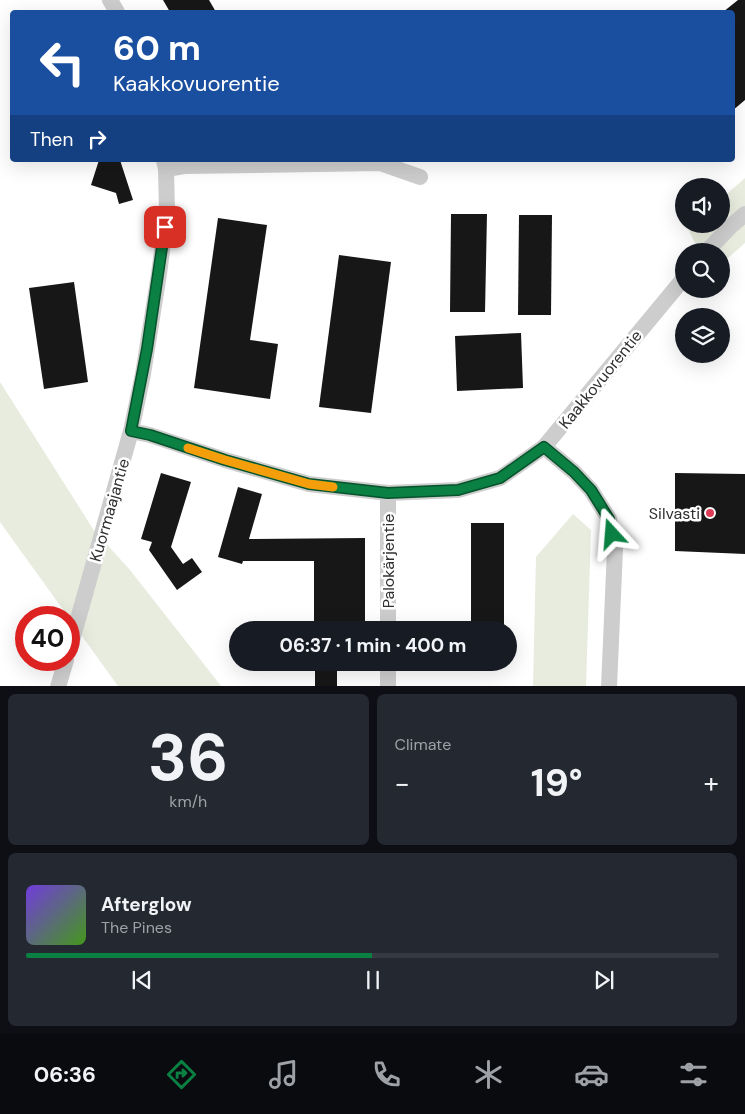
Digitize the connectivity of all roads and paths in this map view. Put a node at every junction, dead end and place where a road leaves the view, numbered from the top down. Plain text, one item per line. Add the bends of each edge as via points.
1 (165, 164) edge
2 (420, 176) dead end
3 (745, 214) edge
4 (715, 243) edge
5 (675, 289) edge
6 (131, 431) junction
7 (544, 447) junction
8 (388, 493) junction
9 (80, 611) edge
10 (388, 621) edge
11 (63, 671) edge
12 (388, 671) edge
13 (58, 686) edge
14 (388, 686) edge
15 (609, 686) edge

1 - 2 street via 380,163
1 - 6 street, Kuormaajantie via 167,211 159,274
3 - 4 street
5 - 7 street, Kaakkovuorentie
6 - 8 street, Kaakkovuorentie via 309,484
6 - 9 street, Kuormaajantie
7 - 8 street, Kaakkovuorentie via 500,478 458,490
7 - 15 street via 591,490 609,519 615,549
8 - 10 street, Palokärjentie
11 - 13 street
12 - 14 street

